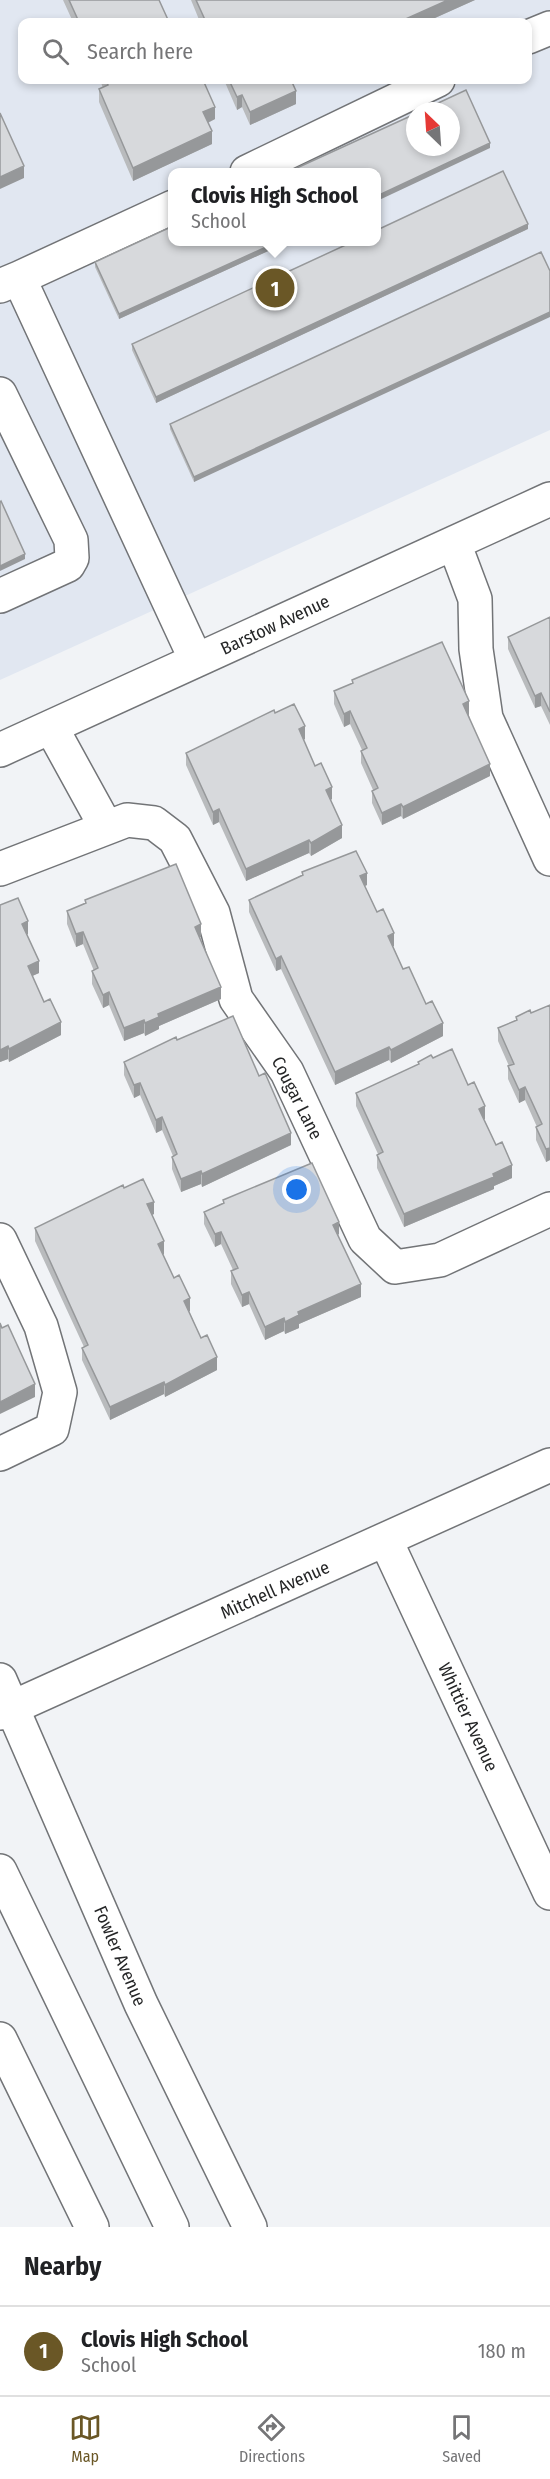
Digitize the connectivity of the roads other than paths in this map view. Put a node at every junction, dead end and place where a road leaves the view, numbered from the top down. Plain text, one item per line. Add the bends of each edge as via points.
1 (550, 28) edge
2 (532, 35) edge
3 (430, 84) edge
4 (255, 168) edge
5 (168, 209) edge
6 (9, 282) edge
7 (0, 394) edge
8 (550, 499) edge
9 (454, 543) junction
10 (0, 596) edge
11 (196, 660) junction
12 (51, 727) junction
13 (0, 750) edge
14 (106, 827) junction
15 (550, 859) edge
16 (0, 869) edge
17 (550, 1209) edge
18 (0, 1240) edge
19 (0, 1454) edge
20 (550, 1465) edge
21 (386, 1540) junction
22 (4, 1700) edge
23 (0, 1871) edge
24 (550, 1893) edge
25 (0, 2039) edge
26 (92, 2227) edge
27 (172, 2227) edge
28 (250, 2227) edge

1 - 2 street
3 - 4 street
5 - 6 street
6 - 11 street
7 - 10 street via 71,540 72,558 68,565
8 - 9 street, Barstow Avenue
9 - 11 street, Barstow Avenue
9 - 15 street via 475,599 476,649 486,718
11 - 12 street, Barstow Avenue
12 - 13 street, Barstow Avenue
12 - 14 street
14 - 16 street, Cougar Lane
14 - 17 street, Cougar Lane via 127,820 154,823 175,840 213,913 236,999 287,1072 365,1239 395,1267 440,1260
18 - 19 street via 41,1326 60,1392 52,1429
20 - 21 street, Mitchell Avenue
21 - 22 street, Mitchell Avenue
21 - 24 street, Whittier Avenue
22 - 28 street, Fowler Avenue via 141,2004
23 - 27 street
25 - 26 street

